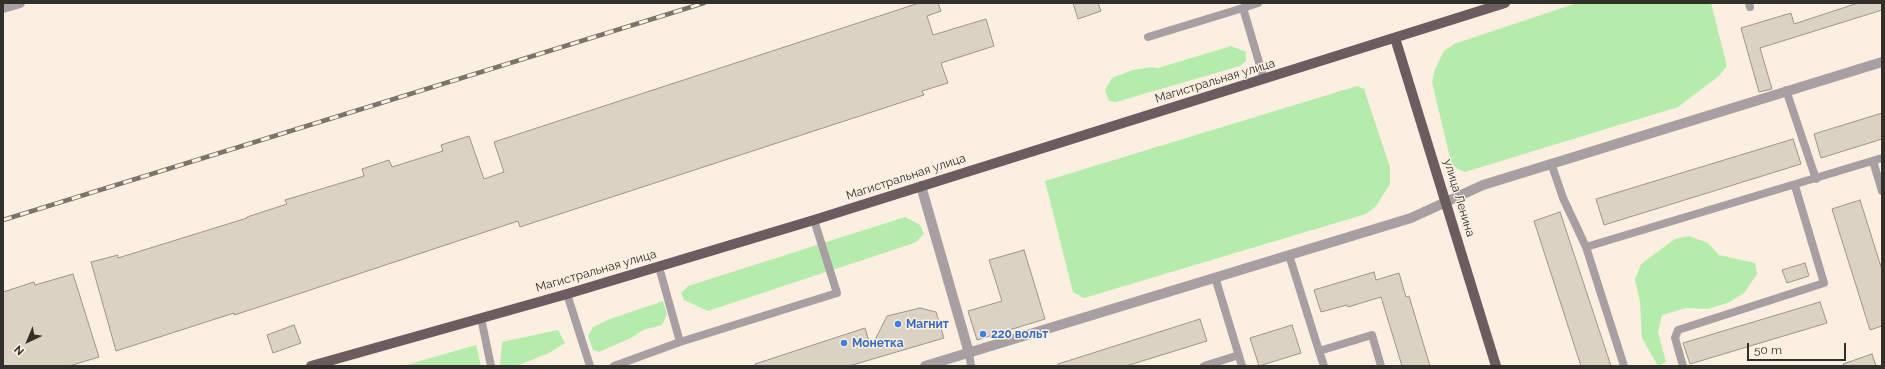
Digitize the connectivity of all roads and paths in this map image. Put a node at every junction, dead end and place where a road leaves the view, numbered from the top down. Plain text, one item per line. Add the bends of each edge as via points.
1 (20, 3) edge
2 (1258, 3) edge
3 (1505, 3) edge
4 (3, 8) edge
5 (1243, 8) junction
6 (1148, 37) dead end
7 (1395, 38) junction
8 (1882, 62) edge
9 (1264, 79) junction
10 (1786, 90) junction
11 (1882, 158) edge
12 (1873, 161) junction
13 (1551, 163) junction
14 (1816, 179) junction
15 (921, 186) junction
16 (1795, 186) junction
17 (1882, 191) edge
18 (1446, 202) junction
19 (814, 220) junction
20 (1586, 247) junction
21 (1289, 255) junction
22 (660, 267) junction
23 (1215, 277) junction
24 (567, 294) junction
25 (481, 318) junction
26 (680, 342) junction
27 (1319, 351) junction
28 (969, 352) junction
29 (1239, 355) junction
30 (311, 366) edge
31 (491, 366) edge
32 (590, 366) edge
33 (614, 366) edge
34 (925, 366) edge
35 (971, 366) edge
36 (1204, 366) edge
37 (1242, 366) edge
38 (1324, 366) edge
39 (1381, 366) edge
40 (1496, 366) edge
41 (1624, 366) edge
42 (1683, 366) edge

1 - 4 street
2 - 5 lane
3 - 7 main road, Магистральная улица
5 - 6 lane
5 - 9 lane
7 - 9 main road, Магистральная улица
7 - 18 main road, улица Ленина
8 - 10 street
9 - 15 main road, Магистральная улица
10 - 13 street
10 - 14 lane
11 - 12 lane
12 - 14 lane
12 - 17 lane
13 - 18 street via 1471,189
13 - 20 lane via 1563,198
14 - 16 lane
15 - 19 main road, Магистральная улица
15 - 28 street
16 - 20 lane
16 - 42 lane via 1824,284 1678,330 1675,338
18 - 21 street via 1411,218
18 - 40 main road, улица Ленина
19 - 22 main road, Магистральная улица
19 - 26 lane via 837,293
20 - 41 lane
21 - 23 street
21 - 27 lane
22 - 24 main road, Магистральная улица
22 - 26 lane
23 - 28 street
23 - 29 lane
24 - 25 main road, Магистральная улица
24 - 32 lane
25 - 30 main road, Магистральная улица
25 - 31 lane
26 - 33 lane
27 - 38 lane
27 - 39 lane via 1372,335
28 - 34 street
28 - 35 lane
29 - 36 lane
29 - 37 lane

